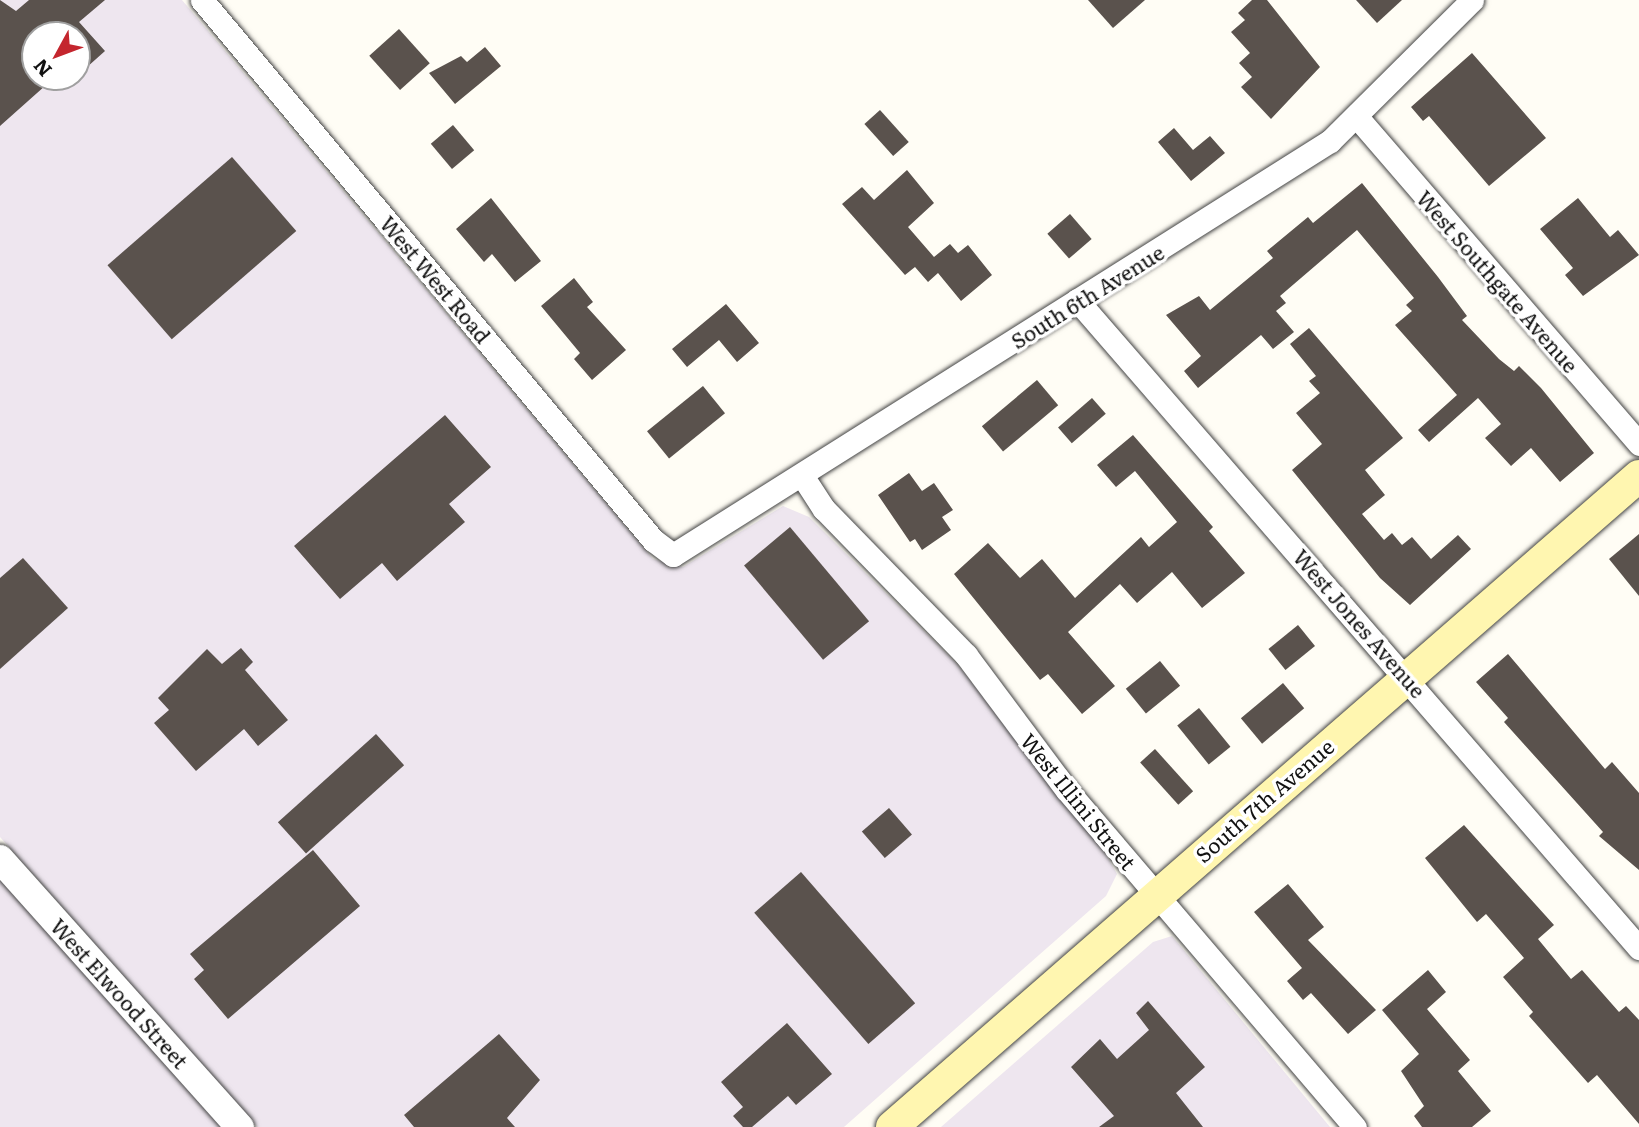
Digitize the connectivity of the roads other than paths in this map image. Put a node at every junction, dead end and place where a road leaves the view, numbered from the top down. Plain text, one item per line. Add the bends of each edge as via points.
1 (202, 0) edge
2 (1472, 0) edge
3 (1357, 117) junction
4 (1077, 300) junction
5 (1639, 444) edge
6 (1639, 476) edge
7 (803, 477) junction
8 (673, 555) joint
9 (1407, 677) junction
10 (0, 859) edge
11 (1155, 896) junction
12 (1639, 948) edge
13 (240, 1127) edge
14 (892, 1127) edge
15 (1355, 1127) edge

1 - 8 street, West West Road via 653,540
2 - 3 street, South 6th Avenue
3 - 4 street, South 6th Avenue via 1318,149
3 - 5 street, West Southgate Avenue
4 - 7 street, South 6th Avenue
4 - 9 street, West Jones Avenue
6 - 9 main road, South 7th Avenue
7 - 8 street, South 6th Avenue
7 - 11 street, West Illini Street via 824,509 966,655
9 - 11 main road, South 7th Avenue
9 - 12 street, West Jones Avenue
10 - 13 street, West Elwood Street
11 - 14 main road, South 7th Avenue
11 - 15 street, West Illini Street

